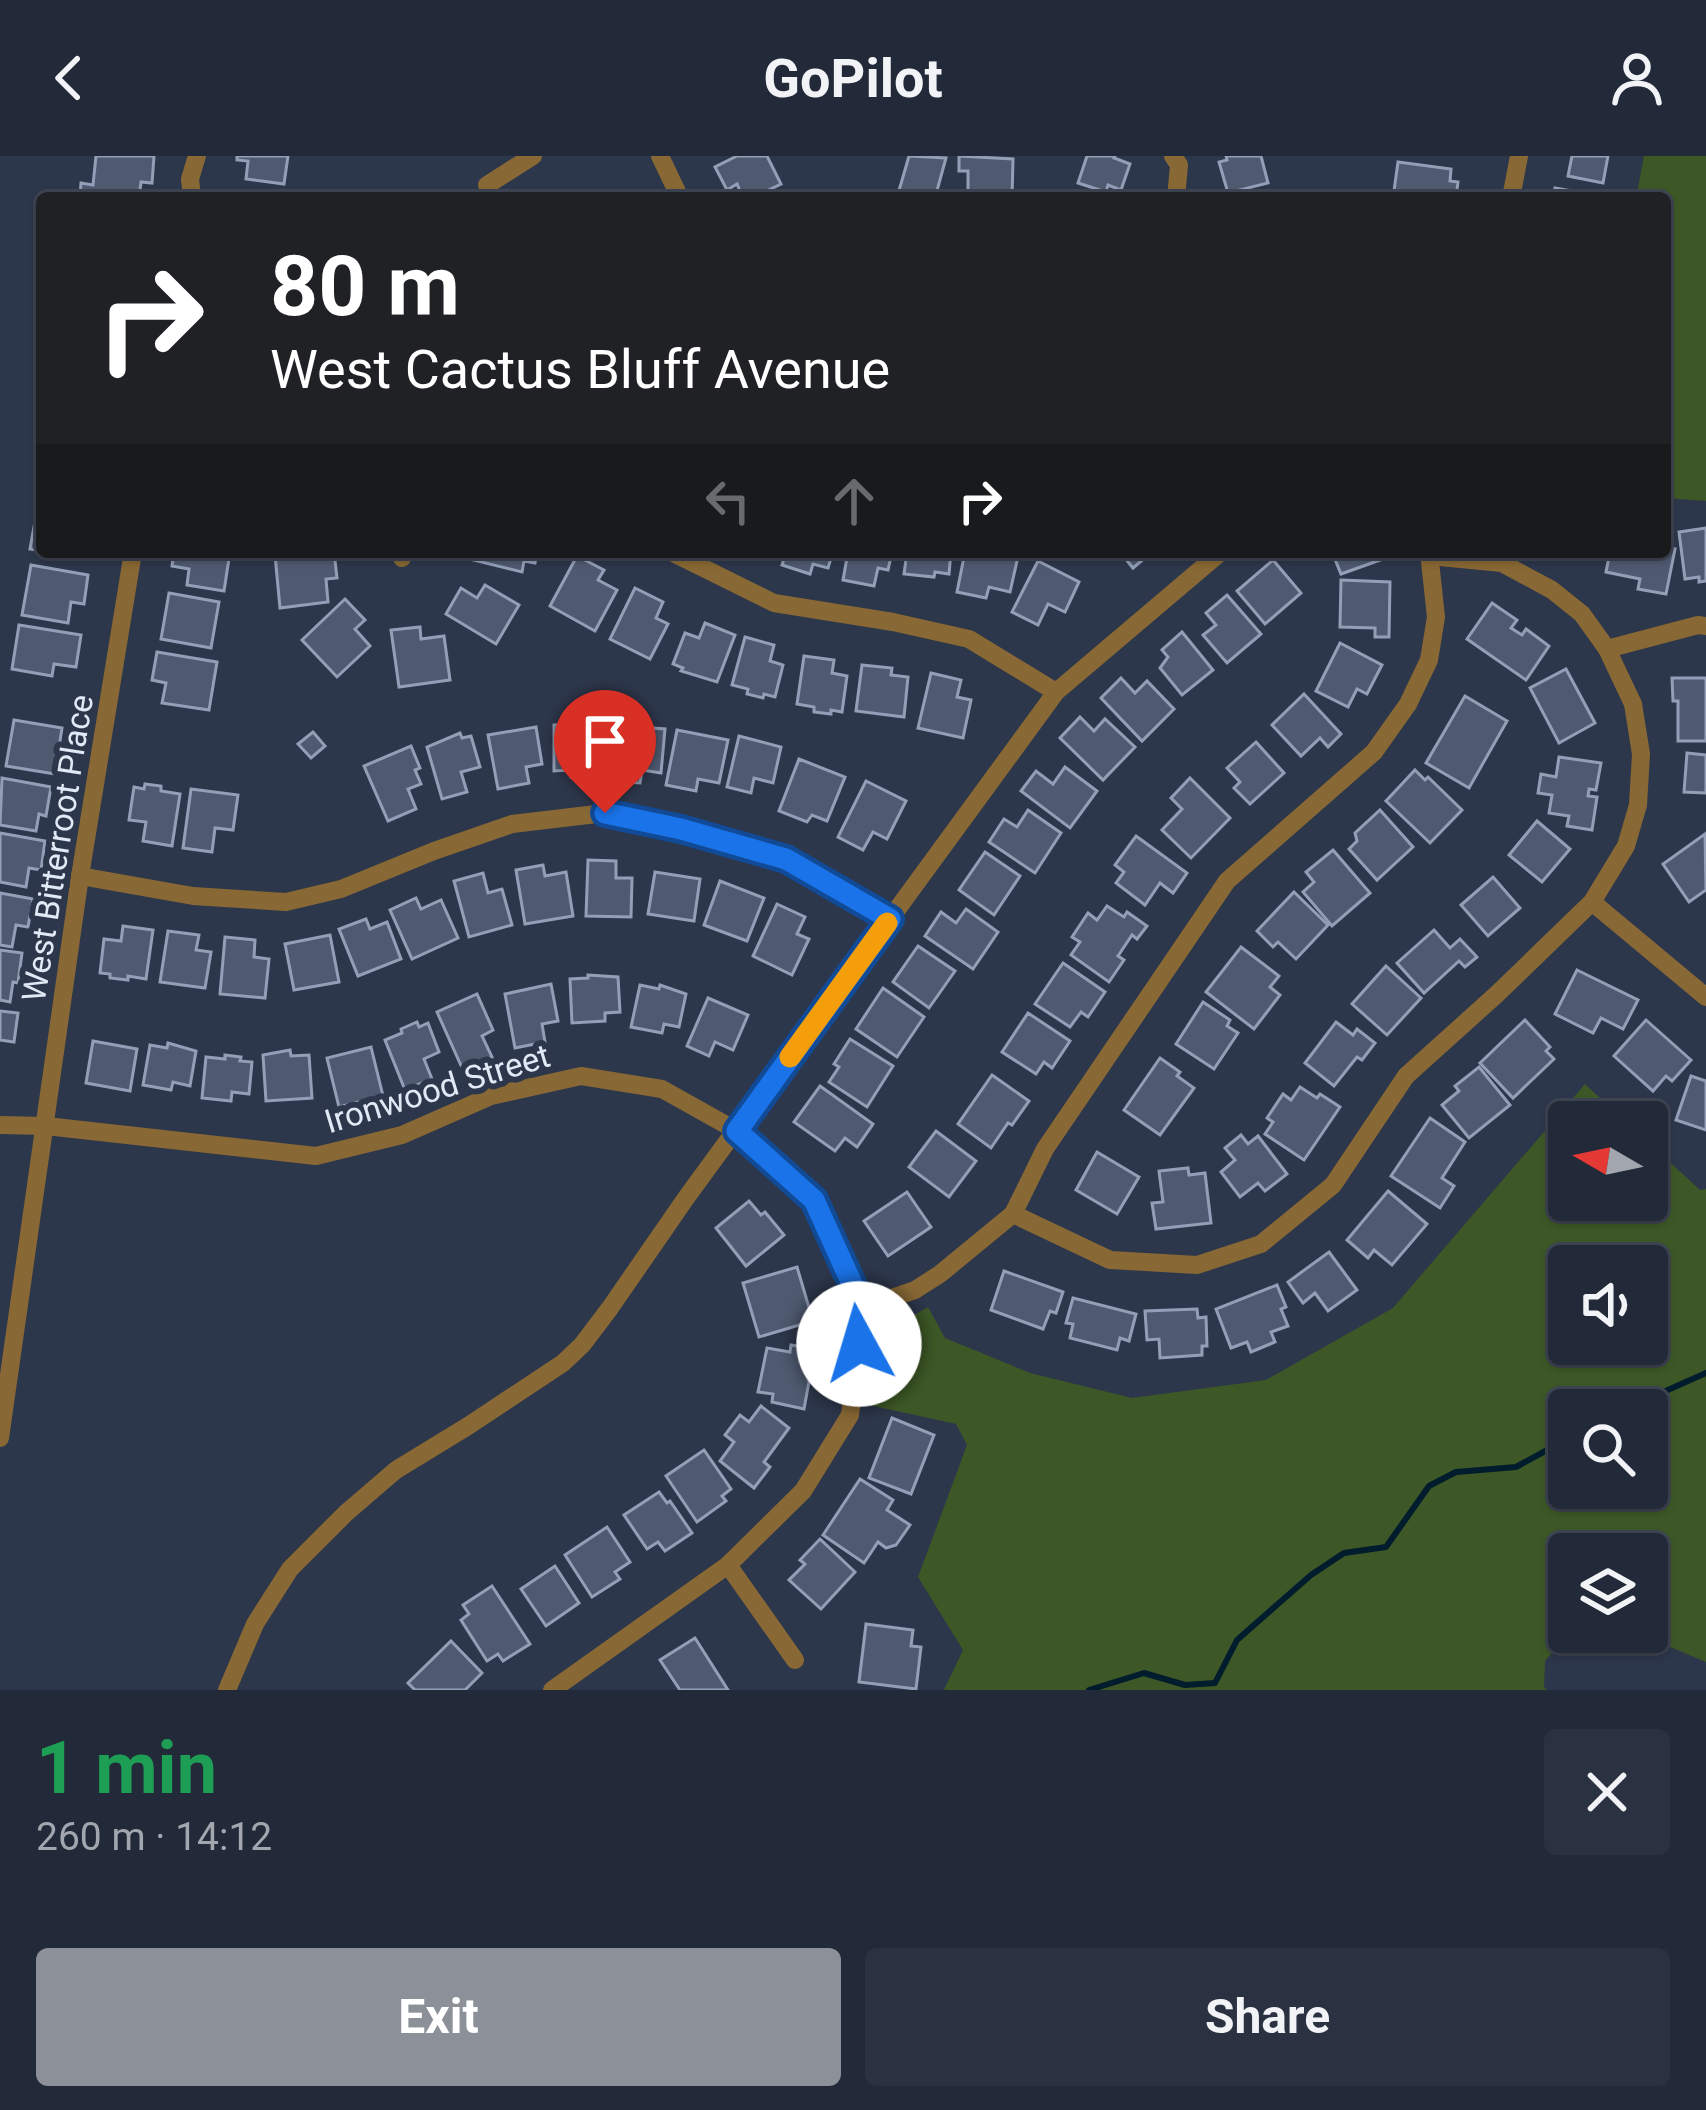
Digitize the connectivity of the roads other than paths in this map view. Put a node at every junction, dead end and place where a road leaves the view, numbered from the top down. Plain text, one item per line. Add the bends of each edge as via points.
1 (197, 156) edge
2 (533, 156) edge
3 (660, 156) edge
4 (1173, 156) edge
5 (1519, 156) edge
6 (487, 185) dead end
7 (191, 192) edge
8 (677, 192) edge
9 (1177, 192) edge
10 (1511, 192) edge
11 (132, 558) edge
12 (682, 558) edge
13 (1214, 558) edge
14 (1429, 558) edge
15 (1466, 558) edge
16 (1706, 626) edge
17 (1607, 649) junction
18 (1056, 692) junction
19 (80, 876) junction
20 (1592, 902) junction
21 (890, 919) junction
22 (1706, 997) edge
23 (0, 1125) edge
24 (46, 1126) junction
25 (737, 1131) junction
26 (1013, 1214) junction
27 (863, 1308) junction
28 (0, 1438) edge
29 (728, 1565) junction
30 (795, 1660) dead end
31 (227, 1690) edge
32 (552, 1690) edge

1 - 7 street
2 - 6 street
3 - 8 street
4 - 9 street
5 - 10 street
11 - 19 street, West Bitterroot Place
12 - 18 street via 774,603 969,639
13 - 18 street
14 - 26 street via 1436,616 1429,660 1408,704 1374,752 1227,880 1045,1149
15 - 17 street via 1502,562 1552,590
16 - 17 street
17 - 20 street via 1633,704 1640,788 1626,846
18 - 21 street
19 - 21 street via 286,902 512,824 605,813 786,859
19 - 24 street, West Bitterroot Place
20 - 22 street
20 - 26 street via 1406,1076 1334,1185 1261,1244 1197,1265 1110,1260
21 - 25 street
23 - 24 street, Ironwood Street
24 - 25 street, Ironwood Street via 316,1156 402,1135 491,1096 581,1076 662,1089
24 - 28 street, West Bitterroot Place
25 - 27 street, Ironwood Street via 814,1200
25 - 31 street via 582,1345 396,1470 290,1569
26 - 27 street via 915,1290
27 - 29 street via 850,1415 803,1491
29 - 30 street
29 - 32 street

